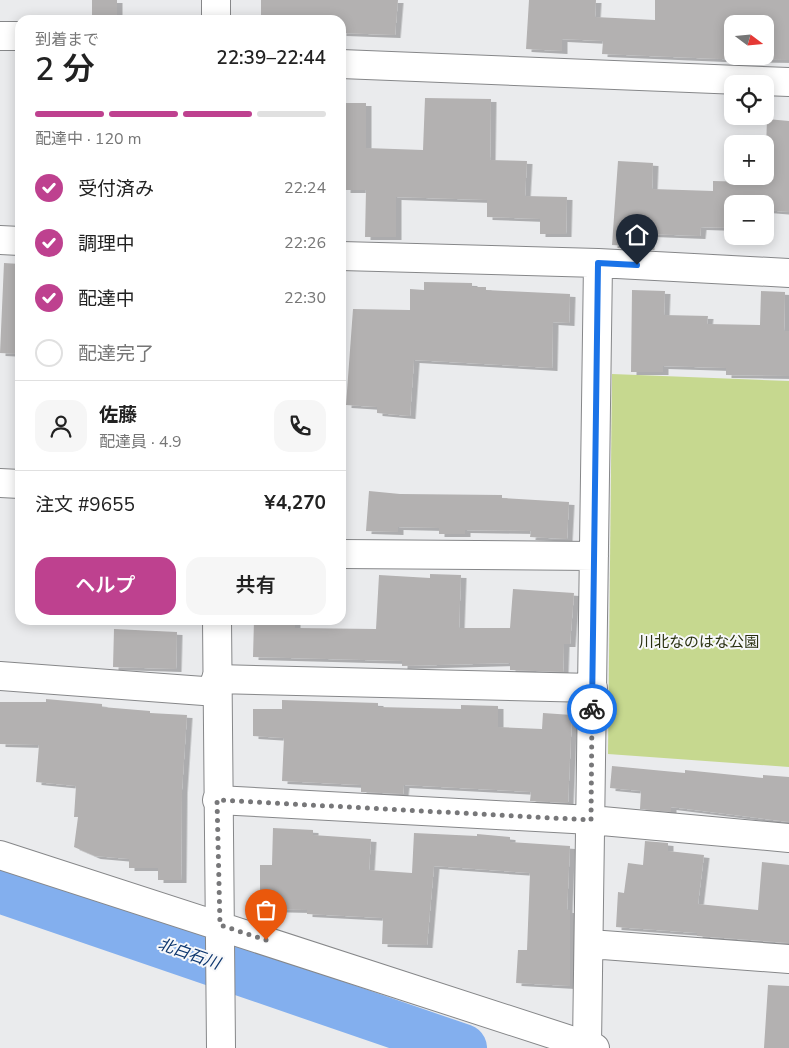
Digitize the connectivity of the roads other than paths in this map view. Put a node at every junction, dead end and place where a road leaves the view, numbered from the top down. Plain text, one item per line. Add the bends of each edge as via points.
1 (216, 0) edge
2 (216, 15) edge
3 (0, 36) edge
4 (15, 36) edge
5 (346, 64) edge
6 (789, 82) edge
7 (0, 240) edge
8 (15, 242) edge
9 (346, 256) edge
10 (598, 263) junction
11 (789, 273) edge
12 (0, 482) edge
13 (15, 484) edge
14 (346, 554) edge
15 (594, 556) junction
16 (217, 625) edge
17 (0, 676) edge
18 (217, 685) junction
19 (593, 688) junction
20 (217, 800) junction
21 (591, 820) junction
22 (789, 838) edge
23 (0, 855) edge
24 (220, 937) junction
25 (590, 944) junction
26 (789, 959) edge
27 (591, 1047) edge
28 (221, 1048) edge

1 - 2 street
3 - 4 street
5 - 6 street
7 - 8 street
9 - 10 street
10 - 11 street
10 - 15 street
12 - 13 street
14 - 15 street
15 - 19 street
16 - 18 street
17 - 18 street
18 - 19 street
18 - 20 street
19 - 21 street
20 - 21 street
20 - 24 street
21 - 22 street
21 - 25 street
23 - 24 street
24 - 27 street
24 - 28 street
25 - 26 street
25 - 27 street

